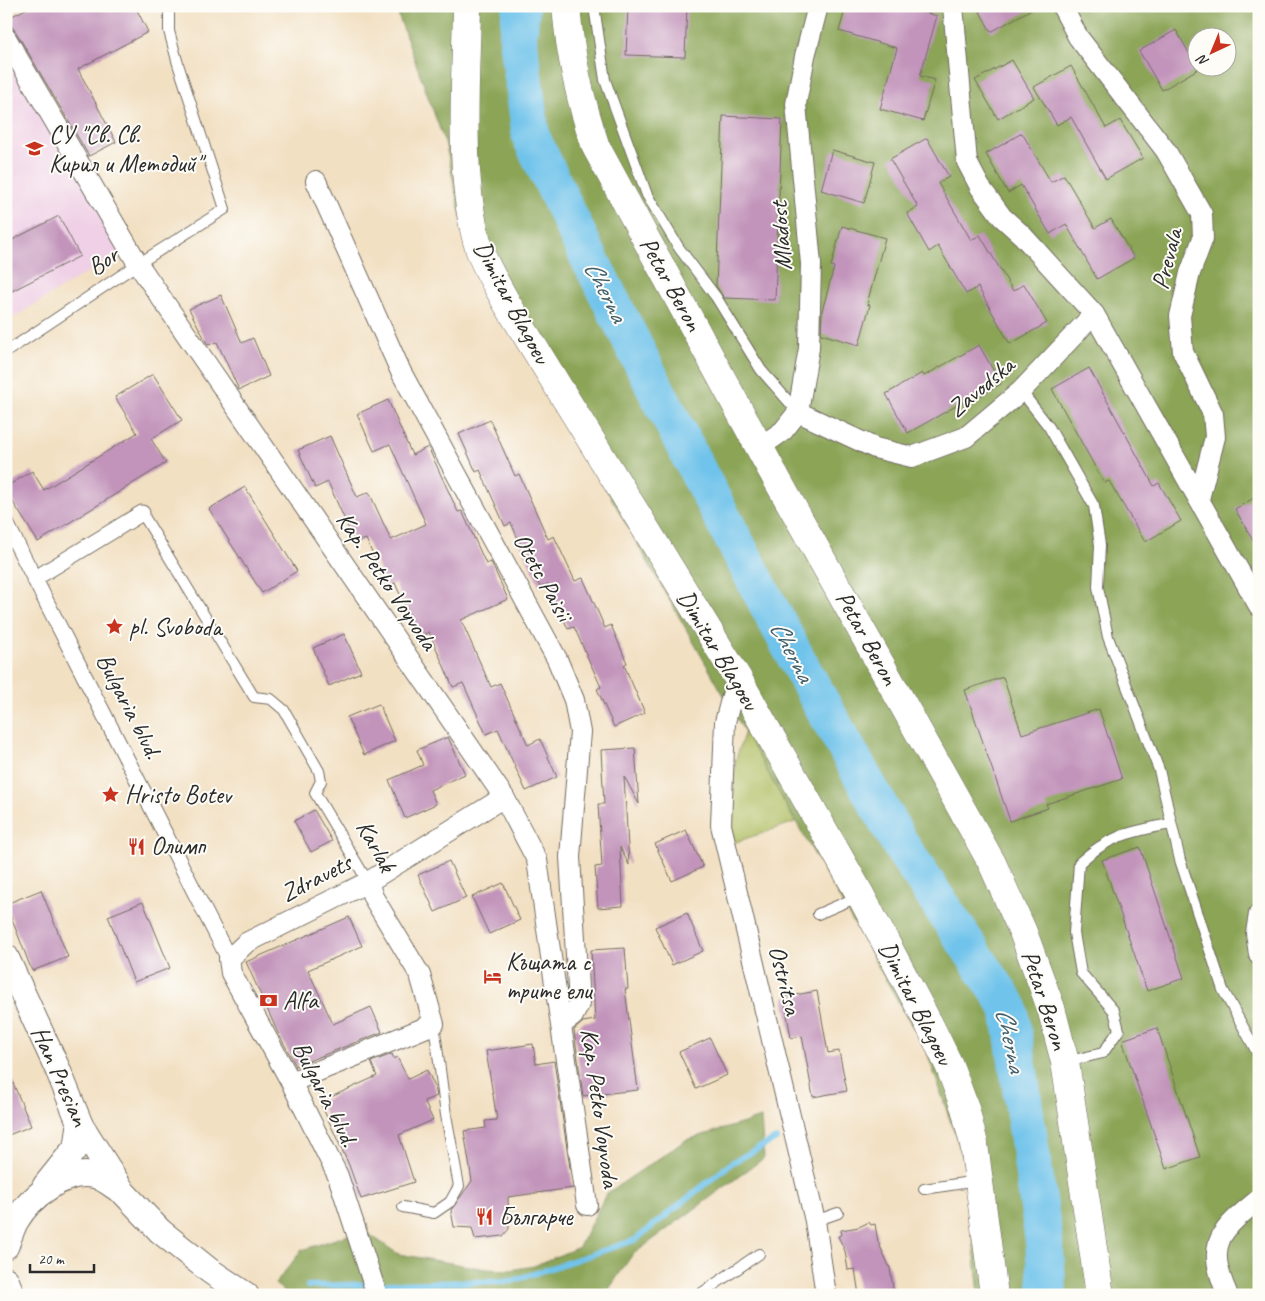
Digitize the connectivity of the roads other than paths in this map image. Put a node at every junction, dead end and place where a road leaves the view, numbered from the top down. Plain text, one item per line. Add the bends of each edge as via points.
1 (169, 6) edge
2 (467, 6) edge
3 (566, 6) edge
4 (594, 6) edge
5 (818, 6) edge
6 (953, 6) edge
7 (1062, 6) edge
8 (6, 38) edge
9 (316, 181) dead end
10 (138, 264) junction
11 (1094, 314) junction
12 (6, 352) edge
13 (1021, 392) junction
14 (798, 412) junction
15 (760, 447) junction
16 (1198, 499) junction
17 (142, 513) joint
18 (6, 523) edge
19 (34, 579) junction
20 (1259, 606) edge
21 (737, 677) junction
22 (504, 797) junction
23 (1170, 824) junction
24 (368, 882) junction
25 (861, 896) junction
26 (818, 914) dead end
27 (1259, 914) edge
28 (1259, 955) edge
29 (6, 957) edge
30 (229, 959) junction
31 (434, 1024) junction
32 (561, 1025) junction
33 (1259, 1056) edge
34 (1065, 1062) junction
35 (291, 1082) junction
36 (80, 1124) junction
37 (980, 1181) junction
38 (924, 1189) dead end
39 (122, 1192) junction
40 (41, 1193) junction
41 (1259, 1199) edge
42 (587, 1205) dead end
43 (403, 1207) dead end
44 (838, 1213) dead end
45 (815, 1221) junction
46 (6, 1246) edge
47 (760, 1254) dead end
48 (6, 1280) edge
49 (1227, 1293) dead end
50 (12, 1295) edge
51 (246, 1295) edge
52 (377, 1295) edge
53 (699, 1295) edge
54 (826, 1295) edge
55 (994, 1295) edge
56 (1100, 1295) edge

1 - 10 lane, Bor via 169,31 178,64 225,210
2 - 21 main road, Dimitar Blagoev via 465,136 470,205 481,252 506,302
3 - 15 main road, Petar Beron via 582,106 596,147
4 - 14 lane via 605,80 646,195 761,370
5 - 14 street, Mladost via 796,104 811,264 810,348
6 - 11 street via 967,162 1002,217
7 - 16 street, Prevala via 1078,37 1166,151 1202,214 1203,238 1190,273 1180,316 1183,352 1213,414 1215,437
8 - 10 street, Kap. Petko Voyvoda
9 - 32 street, Otetc Paisii via 401,372 557,659 574,700 580,732 570,857 580,1004 573,1016
10 - 12 lane, Bor
10 - 22 street, Kap. Petko Voyvoda
11 - 13 street, Zavodska
11 - 16 street
13 - 14 street, Zavodska via 966,437 912,457 875,448
13 - 23 lane via 1049,427 1094,506 1100,545 1098,587 1108,637 1159,770
14 - 15 street, Mladost via 783,431
15 - 34 main road, Petar Beron via 992,863 1052,1008
16 - 20 street
17 - 19 street
17 - 24 lane, Karlak via 254,696 271,699 284,710 319,771 320,781 315,793
18 - 19 street, Bulgaria blvd.
19 - 30 street, Bulgaria blvd.
21 - 25 main road, Dimitar Blagoev
21 - 45 street, Ostritsa via 725,722 721,826
22 - 24 street, Zdravets
22 - 32 street, Kap. Petko Voyvoda via 537,860
23 - 33 lane via 1223,990
23 - 34 lane via 1127,832 1098,846 1079,863 1074,933 1081,973 1114,1011 1118,1030 1103,1053
24 - 30 street, Zdravets via 246,943
24 - 31 street, Karlak via 373,897 420,975
25 - 26 lane
25 - 37 main road, Dimitar Blagoev via 949,1065 965,1108
27 - 28 street via 1256,933
29 - 36 street, Han Presian
30 - 35 street, Bulgaria blvd. via 231,973
31 - 35 street
31 - 43 lane, Karlak via 459,1186 450,1202 434,1213
32 - 42 street, Kap. Petko Voyvoda
34 - 56 main road, Petar Beron
35 - 52 street, Bulgaria blvd. via 338,1176
36 - 39 street, Han Presian
36 - 40 street via 76,1146
37 - 38 lane
37 - 55 main road, Dimitar Blagoev
39 - 40 street via 95,1176 70,1177
39 - 51 street via 160,1231
40 - 46 street via 16,1221
41 - 49 street via 1227,1225 1215,1250
44 - 45 lane
45 - 54 street, Ostritsa
47 - 53 lane
48 - 50 street

